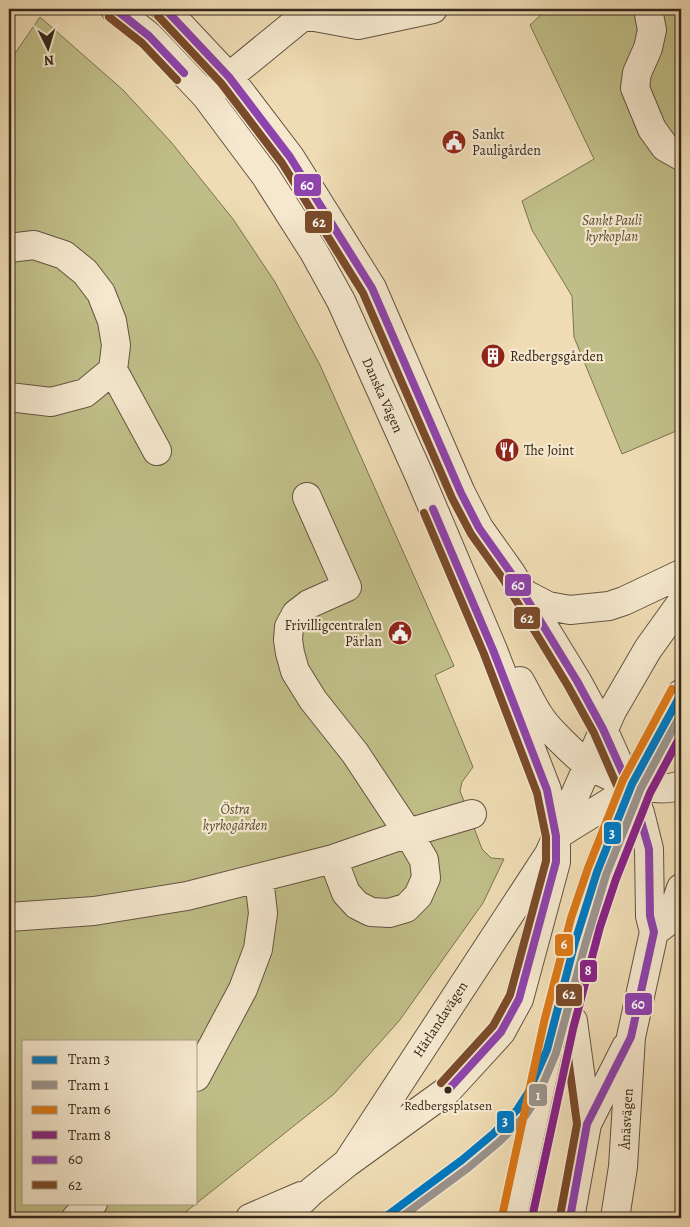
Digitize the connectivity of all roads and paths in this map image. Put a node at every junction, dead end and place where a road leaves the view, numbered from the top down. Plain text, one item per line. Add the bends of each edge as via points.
1 (115, 9) edge
2 (165, 9) edge
3 (433, 9) edge
4 (648, 9) edge
5 (308, 12) edge
6 (229, 76) junction
7 (206, 96) junction
8 (681, 156) edge
9 (9, 248) edge
10 (113, 370) junction
11 (9, 397) edge
12 (157, 451) dead end
13 (308, 497) dead end
14 (681, 574) edge
15 (523, 593) junction
16 (681, 603) edge
17 (493, 650) junction
18 (681, 694) edge
19 (603, 728) junction
20 (681, 729) edge
21 (588, 764) junction
22 (681, 785) edge
23 (636, 792) junction
24 (472, 814) dead end
25 (408, 833) junction
26 (556, 836) junction
27 (333, 859) junction
28 (259, 878) junction
29 (681, 888) edge
30 (9, 917) edge
31 (654, 932) junction
32 (573, 1021) junction
33 (631, 1037) junction
34 (198, 1073) edge
35 (587, 1124) junction
36 (347, 1163) junction
37 (312, 1191) junction
38 (92, 1204) edge
39 (76, 1218) edge
40 (250, 1218) edge
41 (284, 1218) edge
42 (512, 1218) edge
43 (530, 1218) edge
44 (570, 1218) edge
45 (615, 1218) edge

1 - 7 street, Danska Vägen via 149,36
2 - 6 street
3 - 5 street via 358,25
4 - 8 street via 652,30 635,88 640,105 664,147
5 - 6 street
6 - 7 street
6 - 15 street via 290,157 372,288 460,493 479,528
7 - 17 street, Danska Vägen via 284,202 341,301
9 - 10 street via 34,245 64,255 85,272 101,293 112,321 116,345
10 - 11 street via 85,393 59,400
10 - 12 street
13 - 25 street via 347,587 309,604 296,614 289,627 288,640 295,671
14 - 15 street via 609,606 570,610 548,606
15 - 19 street
16 - 19 street, Härlandavägen via 636,668
17 - 21 street via 513,669 541,719
17 - 26 street, Danska Vägen via 547,790
18 - 23 street
19 - 21 street, Härlandavägen
19 - 23 street
20 - 23 street
21 - 23 street
21 - 26 street, Härlandavägen
22 - 23 street
23 - 26 street via 582,818
23 - 31 street via 649,849 650,916
23 - 32 street via 620,860 585,970
23 - 42 street via 597,872 575,942
24 - 25 street
25 - 27 street
25 - 27 street via 424,860 426,878 418,896 406,908 389,913 371,912 357,905 346,893
26 - 36 street, Härlandavägen via 549,854
26 - 36 street via 556,862 519,999 500,1032 448,1090
27 - 28 street
28 - 30 street via 187,896 94,911
28 - 34 street via 263,913 258,949 243,988
29 - 31 street via 670,920
31 - 33 street, Ånäsvägen
32 - 35 street
32 - 43 street
33 - 35 street
33 - 45 street, Ånäsvägen via 623,1167
35 - 44 street
36 - 37 street, Härlandavägen
37 - 40 street, Härlandavägen
37 - 41 street, Härlandavägen
38 - 39 street

